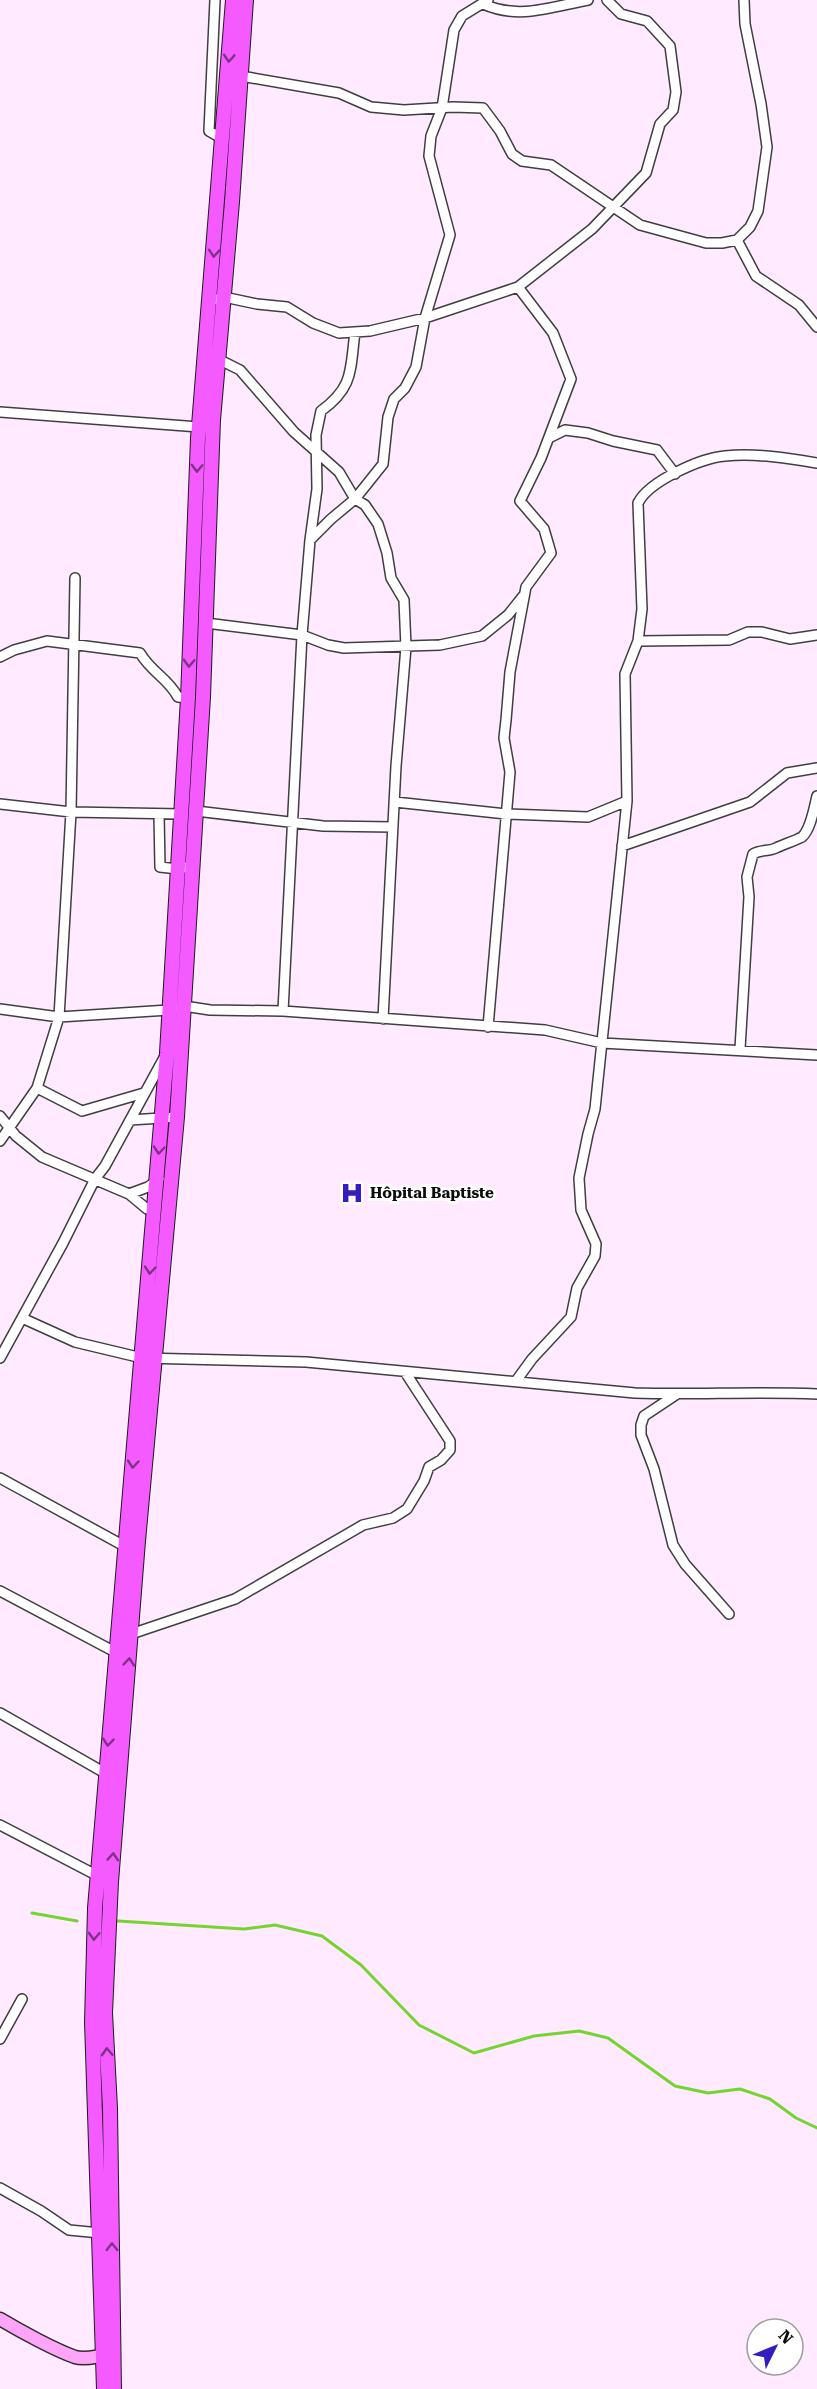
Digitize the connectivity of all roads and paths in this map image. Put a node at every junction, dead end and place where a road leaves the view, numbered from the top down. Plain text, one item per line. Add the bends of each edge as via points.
1 (215, 0) edge
2 (233, 0) edge
3 (246, 0) edge
4 (588, 0) edge
5 (607, 0) edge
6 (744, 0) edge
7 (486, 2) edge
8 (241, 76) junction
9 (441, 108) junction
10 (223, 140) junction
11 (614, 207) junction
12 (737, 240) junction
13 (518, 287) junction
14 (217, 299) junction
15 (425, 318) junction
16 (817, 327) edge
17 (355, 332) junction
18 (212, 361) junction
19 (0, 412) edge
20 (199, 427) junction
21 (549, 438) junction
22 (316, 453) junction
23 (817, 463) edge
24 (675, 474) junction
25 (355, 499) junction
26 (310, 540) junction
27 (75, 578) dead end
28 (525, 593) junction
29 (206, 623) junction
30 (302, 635) junction
31 (817, 635) edge
32 (638, 641) junction
33 (75, 644) junction
34 (406, 647) junction
35 (0, 657) edge
36 (188, 698) junction
37 (817, 768) edge
38 (817, 796) edge
39 (395, 801) junction
40 (627, 801) junction
41 (0, 804) edge
42 (196, 811) junction
43 (71, 812) junction
44 (181, 814) junction
45 (506, 814) junction
46 (159, 815) junction
47 (293, 823) junction
48 (393, 827) junction
49 (622, 846) junction
50 (193, 866) junction
51 (178, 869) junction
52 (184, 1006) junction
53 (0, 1009) edge
54 (169, 1010) junction
55 (283, 1011) junction
56 (58, 1017) junction
57 (383, 1019) junction
58 (488, 1027) junction
59 (602, 1043) junction
60 (740, 1049) junction
61 (167, 1053) junction
62 (817, 1055) edge
63 (37, 1088) junction
64 (144, 1093) junction
65 (0, 1116) edge
66 (177, 1117) junction
67 (162, 1119) junction
68 (130, 1120) junction
69 (10, 1128) junction
70 (0, 1141) edge
71 (171, 1169) junction
72 (95, 1179) junction
73 (156, 1181) junction
74 (129, 1194) junction
75 (155, 1211) junction
76 (22, 1318) junction
77 (2, 1351) edge
78 (148, 1358) junction
79 (405, 1372) junction
80 (516, 1381) junction
81 (677, 1394) junction
82 (817, 1394) edge
83 (0, 1478) edge
84 (126, 1546) junction
85 (0, 1591) edge
86 (729, 1614) dead end
87 (131, 1634) junction
88 (117, 1653) junction
89 (0, 1713) edge
90 (105, 1773) junction
91 (0, 1825) edge
92 (98, 1876) junction
93 (22, 1999) dead end
94 (0, 2039) edge
95 (0, 2188) edge
96 (100, 2233) junction
97 (0, 2319) edge
98 (108, 2355) junction
99 (104, 2389) edge
100 (114, 2389) edge

1 - 10 street via 209,131
2 -> 10 main road
3 - 8 main road
4 - 7 street via 519,13 500,11
5 - 11 street via 621,14 647,21 670,46 676,92 673,110 660,124 646,173
6 - 12 street via 767,147 758,211
7 - 9 street via 462,16 454,30
8 - 9 street via 339,93 371,107 404,111
8 - 14 main road
9 - 11 street via 483,108 512,154 522,161 551,165
9 - 15 street via 429,156 450,235
10 -> 14 main road
11 - 12 street via 640,225 706,243
11 - 13 street
12 - 16 street via 756,276 799,305
13 - 15 street
13 - 21 street via 553,333 571,379
14 - 17 street via 287,307 339,333
14 - 18 main road
15 - 17 street
15 - 25 street via 416,367 394,399 388,417 383,464
17 - 22 street via 349,380 338,398 321,411
18 - 20 main road
18 - 22 street via 240,370
18 - 29 main road
19 - 20 street
20 -> 36 main road
21 - 24 street via 565,430 657,450
21 - 28 street via 520,501 544,529 552,553 534,573
22 - 25 street via 339,472
22 - 26 street via 317,489
23 - 24 street via 724,456
24 - 32 street via 646,492 637,508 642,609
25 - 26 street
25 - 34 street via 365,505 378,524 391,578 404,600
26 - 30 street
27 - 33 street
28 - 34 street via 508,615 482,636
28 - 45 street via 510,672
29 - 30 street
29 - 42 main road
30 - 34 street via 345,648
30 - 47 street
31 - 32 street via 790,639 748,632 729,640
32 - 40 street via 625,674
33 - 35 street via 47,641
33 - 36 street via 140,653 147,665 170,683 178,697
33 - 43 street
34 - 39 street
36 - 44 main road
37 - 49 street via 787,773 750,802
38 - 60 street via 806,832 800,839 753,854 747,877
39 - 45 street
39 - 48 street
40 - 45 street via 588,817
40 - 49 street
41 - 43 street
42 - 47 street
42 - 50 main road
43 - 46 street
43 - 56 street
44 - 46 street
44 - 51 main road
45 - 58 street
46 - 51 street via 160,867
47 - 48 street
47 - 55 street
48 - 57 street
49 - 59 street
50 - 51 street
50 - 52 main road
51 - 54 main road
52 - 54 street
52 - 55 street
52 - 66 main road
53 - 56 street
54 - 56 street
54 - 61 main road
55 - 57 street
56 - 63 street
57 - 58 street
58 - 59 street via 545,1030
59 - 60 street
59 - 80 street via 595,1108 579,1178 580,1210 596,1244 595,1256 577,1288 571,1317
60 - 62 street
61 - 64 street
61 - 67 main road
63 - 64 street via 82,1111
63 - 69 street
64 - 68 street
65 - 69 street
66 - 67 street
66 - 71 main road
67 - 68 street
67 -> 73 main road
68 - 72 street
69 - 70 street
69 - 72 street via 42,1156
71 - 73 street
71 - 78 main road
72 - 74 street
72 - 76 street
73 - 74 street
73 - 75 main road
74 - 75 street
75 -> 78 main road
76 - 77 street
76 - 78 street via 75,1342
78 - 79 street via 306,1362
78 -> 84 main road
78 - 87 main road
79 - 80 street
79 - 87 street via 450,1441 450,1450 429,1467 407,1509 393,1518 363,1526 235,1599
80 - 81 street
81 - 82 street
81 - 86 street via 644,1416 641,1435 673,1545
83 - 84 street
84 - 88 main road
85 - 88 street
98 -> 87 main road via 110,2120 105,2013
88 -> 90 main road
89 - 90 street
90 - 92 main road
91 - 92 street
92 -> 96 main road via 92,2022
93 - 94 street
95 - 96 street via 69,2230
96 - 98 main road
97 - 98 street via 76,2357
98 - 99 main road
98 - 100 main road

